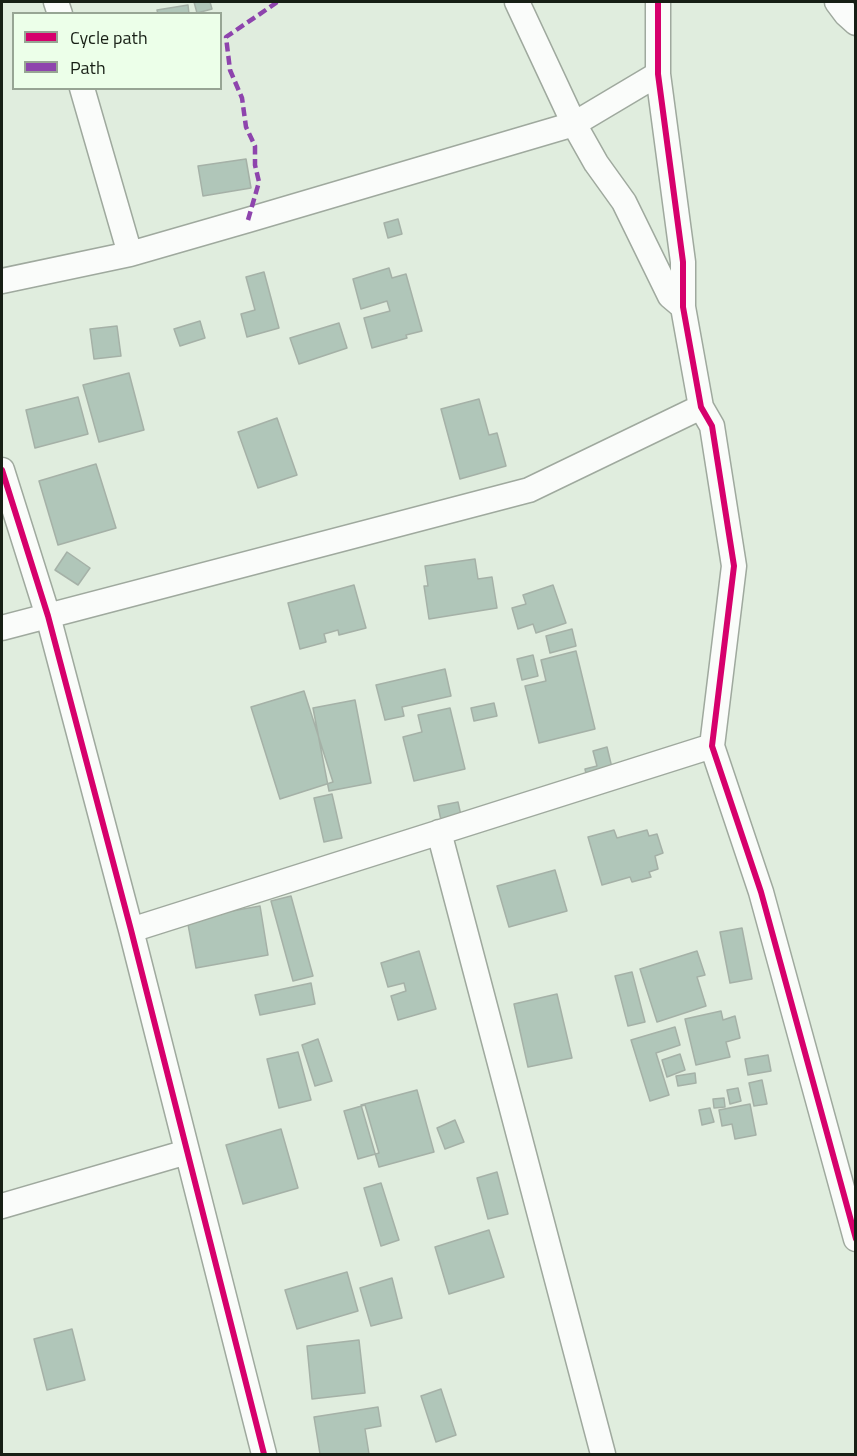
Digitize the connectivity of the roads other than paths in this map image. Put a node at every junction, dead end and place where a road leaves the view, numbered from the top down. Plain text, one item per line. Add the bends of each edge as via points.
1 (517, 2) edge
2 (658, 2) edge
3 (837, 2) edge
4 (855, 23) edge
5 (658, 74) junction
6 (83, 90) edge
7 (574, 124) junction
8 (130, 254) junction
9 (2, 281) edge
10 (683, 307) junction
11 (701, 407) junction
12 (2, 470) edge
13 (48, 616) junction
14 (2, 628) edge
15 (712, 746) junction
16 (440, 832) junction
17 (131, 930) junction
18 (187, 1152) junction
19 (2, 1206) edge
20 (855, 1239) edge
21 (264, 1455) edge
22 (603, 1455) edge

1 - 7 street
2 - 5 street
3 - 4 street
5 - 7 street
5 - 10 street via 683,262
6 - 8 street
7 - 8 street
7 - 10 street via 624,202 670,296
8 - 9 street
10 - 11 street
11 - 13 street via 529,490
11 - 15 street via 712,426 734,566
12 - 13 street
13 - 14 street
13 - 17 street
15 - 16 street
15 - 20 street via 761,892
16 - 17 street
16 - 22 street
17 - 18 street
18 - 19 street
18 - 21 street

